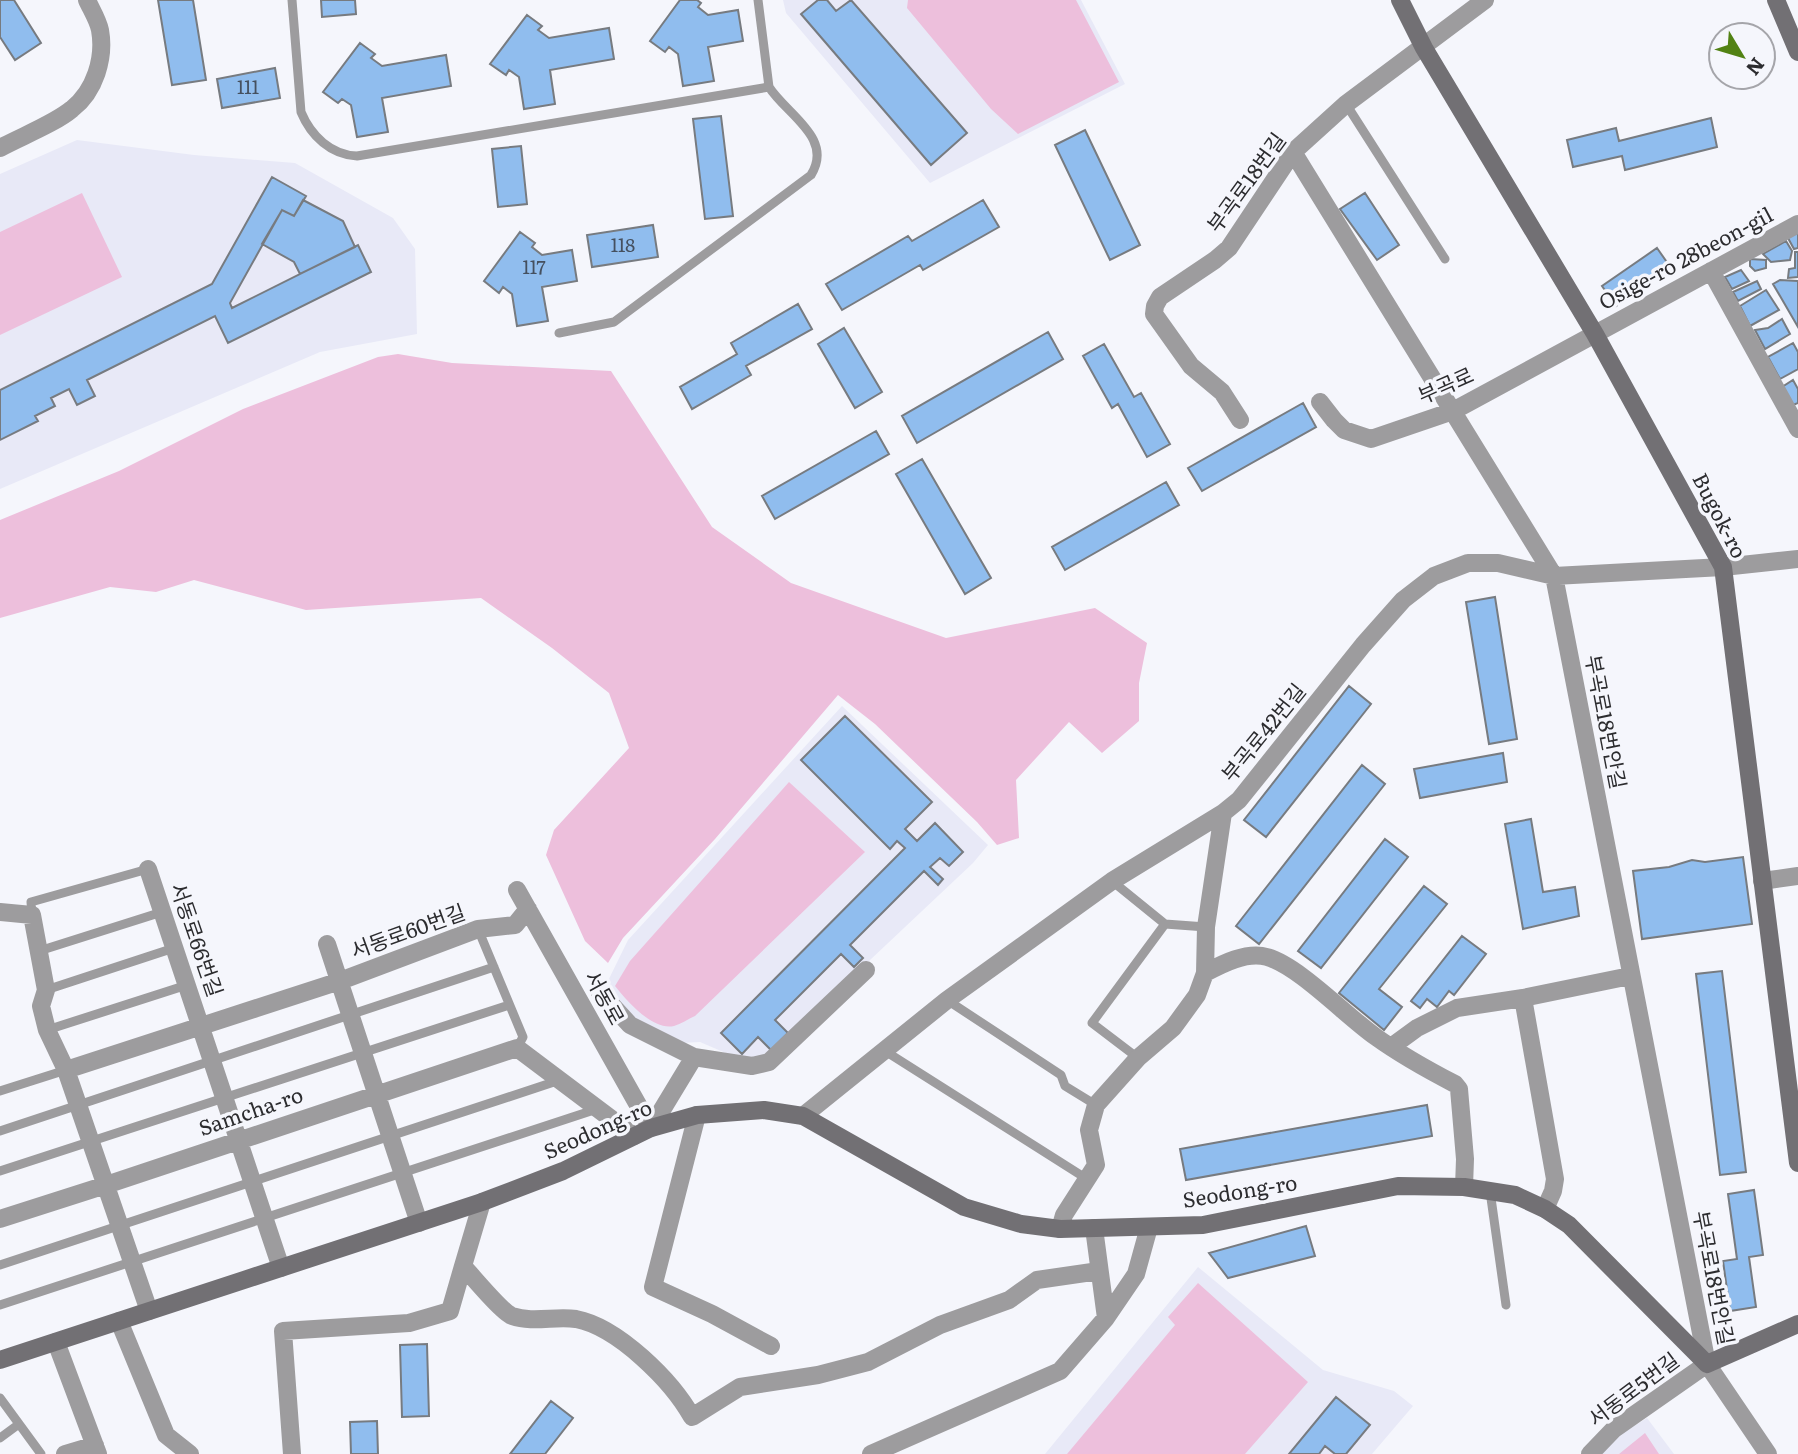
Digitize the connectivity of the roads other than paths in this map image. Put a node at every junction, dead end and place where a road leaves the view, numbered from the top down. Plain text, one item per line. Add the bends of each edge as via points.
1 (87, 0) edge
2 (292, 0) edge
3 (758, 0) edge
4 (1400, 0) edge
5 (1485, 0) edge
6 (1776, 0) edge
7 (1424, 48) junction
8 (1798, 52) edge
9 (769, 87) junction
10 (1346, 104) junction
11 (0, 148) edge
12 (1293, 152) junction
13 (1798, 224) edge
14 (1445, 259) dead end
15 (1711, 271) junction
16 (559, 333) dead end
17 (1595, 334) junction
18 (1321, 402) dead end
19 (1452, 411) junction
20 (1240, 420) dead end
21 (1798, 429) edge
22 (1798, 559) edge
23 (1723, 567) junction
24 (1554, 576) junction
25 (1223, 813) junction
26 (148, 869) joint
27 (1798, 876) edge
28 (1112, 881) junction
29 (1762, 881) junction
30 (517, 890) dead end
31 (528, 909) junction
32 (0, 912) edge
33 (162, 912) junction
34 (32, 915) junction
35 (1165, 924) junction
36 (1206, 928) junction
37 (478, 929) junction
38 (327, 944) dead end
39 (174, 948) junction
40 (39, 951) junction
41 (494, 967) junction
42 (866, 970) dead end
43 (1205, 973) junction
44 (1630, 976) junction
45 (340, 981) junction
46 (187, 985) junction
47 (46, 990) junction
48 (599, 990) dead end
49 (1524, 998) junction
50 (947, 1000) junction
51 (509, 1005) junction
52 (351, 1015) junction
53 (201, 1027) junction
54 (47, 1030) junction
55 (1391, 1047) junction
56 (517, 1048) junction
57 (886, 1051) junction
58 (363, 1052) junction
59 (694, 1057) junction
60 (1138, 1058) junction
61 (212, 1060) junction
62 (1792, 1063) edge
63 (66, 1070) junction
64 (561, 1079) junction
65 (0, 1091) edge
66 (377, 1094) junction
67 (225, 1098) junction
68 (78, 1105) junction
69 (1096, 1105) junction
70 (599, 1108) junction
71 (697, 1115) junction
72 (803, 1116) junction
73 (651, 1128) junction
74 (0, 1131) edge
75 (634, 1136) junction
76 (391, 1137) junction
77 (91, 1141) junction
78 (239, 1141) junction
79 (1798, 1163) edge
80 (0, 1171) edge
81 (402, 1173) junction
82 (1087, 1178) junction
83 (253, 1182) junction
84 (106, 1185) junction
85 (1464, 1186) junction
86 (1490, 1191) junction
87 (482, 1202) junction
88 (1545, 1209) junction
89 (265, 1218) junction
90 (0, 1219) edge
91 (419, 1223) junction
92 (120, 1226) junction
93 (1149, 1227) junction
94 (1094, 1228) junction
95 (1060, 1229) junction
96 (132, 1262) junction
97 (0, 1265) edge
98 (463, 1266) junction
99 (281, 1268) junction
100 (1099, 1271) junction
101 (1506, 1305) dead end
102 (0, 1306) edge
103 (149, 1311) junction
104 (1106, 1318) junction
105 (119, 1321) junction
106 (1798, 1324) edge
107 (56, 1342) junction
108 (771, 1346) dead end
109 (1, 1356) edge
110 (1707, 1364) junction
111 (0, 1398) edge
112 (19, 1424) junction
113 (0, 1438) edge
114 (96, 1450) edge
115 (41, 1454) edge
116 (65, 1454) edge
117 (190, 1454) edge
118 (292, 1454) edge
119 (871, 1454) edge
120 (1590, 1454) edge
121 (1768, 1454) edge

1 - 11 street via 100,28 101,45 99,67 83,100
2 - 9 lane via 301,112 318,138 346,155
3 - 9 lane
4 - 7 street, Bugok-ro
5 - 7 street, 부곡로18번길
6 - 8 street
7 - 10 street, 부곡로18번길
7 - 17 street, Bugok-ro
9 - 16 lane via 813,136 818,155 811,175 614,322
10 - 12 street, 부곡로18번길
10 - 14 lane
12 - 19 street, 부곡로18번안길
12 - 20 street, 부곡로18번길 via 1229,248 1160,297 1154,310 1191,366 1222,392
13 - 15 street, Osige-ro 28beon-gil
15 - 17 street, Osige-ro 28beon-gil
15 - 21 street
17 - 19 street, 부곡로
17 - 23 street, Bugok-ro
18 - 19 street, 부곡로 via 1344,430 1371,439
19 - 24 street, 부곡로18번안길
22 - 23 street, 부곡로42번길
23 - 24 street, 부곡로42번길
23 - 29 street, Bugok-ro
24 - 25 street, 부곡로42번길 via 1498,563 1468,563 1434,576 1403,600 1239,800
24 - 44 street, 부곡로18번안길
25 - 28 street, 부곡로42번길
25 - 36 street
26 - 33 street, 서동로66번길
26 - 34 lane via 31,902
27 - 29 street
28 - 35 lane
28 - 50 street, 부곡로42번길
29 - 62 street, Bugok-ro
30 - 31 street, 서동로
31 - 37 street, 서동로60번길 via 515,925
31 - 73 street, 서동로
32 - 34 street
33 - 39 street, 서동로66번길
33 - 40 lane
34 - 40 street
35 - 36 lane
35 - 60 lane via 1092,1023
36 - 43 street
37 - 41 lane
37 - 45 street, 서동로60번길
38 - 45 street
39 - 46 street, 서동로66번길
39 - 47 lane
40 - 47 street
41 - 51 lane
41 - 52 lane
42 - 59 street via 769,1062 752,1066
43 - 55 street via 1249,957 1275,960
43 - 60 street via 1197,995 1173,1028
44 - 49 street
44 - 110 street, 부곡로18번안길
45 - 52 street
45 - 53 street, 서동로60번길
46 - 53 street, 서동로66번길
46 - 54 lane
47 - 54 street via 41,1006
48 - 59 street via 630,1025
49 - 55 street via 1457,1008
49 - 88 street via 1555,1179
50 - 57 street, 부곡로42번길
50 - 69 lane via 1061,1075 1065,1086
51 - 56 lane via 523,1037
51 - 58 lane
52 - 58 street
52 - 61 lane
53 - 61 street, 서동로66번길
53 - 63 street, 서동로66번길
54 - 63 street
55 - 85 street via 1459,1090
56 - 64 street
56 - 66 street, Samcha-ro
57 - 72 street, 부곡로42번길
57 - 82 lane
58 - 66 street
58 - 67 lane
59 - 73 street
60 - 69 street
61 - 67 street, 서동로66번길
61 - 68 lane
62 - 79 street, Bugok-ro
63 - 65 lane
63 - 68 street
64 - 70 street
64 - 76 lane
66 - 76 street
66 - 78 street, Samcha-ro
67 - 77 lane
67 - 78 street, 서동로66번길
68 - 74 lane
68 - 77 street
69 - 82 street via 1089,1130 1096,1166
70 - 75 street
70 - 81 lane
71 - 72 street, Seodong-ro via 764,1110
71 - 73 street, Seodong-ro
71 - 108 street via 653,1287
72 - 95 street, Seodong-ro via 964,1207 1021,1224
73 - 75 street, Seodong-ro
75 - 87 street, Seodong-ro via 563,1171
76 - 81 street
76 - 83 lane
77 - 80 lane
77 - 84 street
78 - 83 street, 서동로66번길
78 - 84 street, Samcha-ro
81 - 89 lane
81 - 91 street
82 - 95 street
83 - 89 street, 서동로66번길
83 - 92 lane
84 - 90 street, Samcha-ro
84 - 92 street
85 - 86 street, Seodong-ro
85 - 93 street, Seodong-ro via 1398,1186 1203,1224
86 - 88 street, Seodong-ro via 1515,1195
86 - 101 lane
87 - 91 street, Seodong-ro
87 - 98 street
88 - 110 street, Seodong-ro via 1569,1225
89 - 96 lane
89 - 99 street, 서동로66번길
91 - 99 street, Seodong-ro
92 - 96 street
92 - 97 lane
93 - 94 street, Seodong-ro
93 - 104 street via 1136,1274
94 - 95 street, Seodong-ro
94 - 100 street
96 - 102 lane
96 - 103 street
98 - 100 street via 509,1315 545,1321 575,1319 607,1330 682,1399 692,1417 740,1387 868,1362 940,1325 1009,1300 1037,1280
98 - 118 street via 450,1311 409,1323 283,1331
99 - 103 street, Seodong-ro
100 - 104 street
103 - 105 street, Seodong-ro
104 - 119 street via 1060,1371
105 - 107 street, Seodong-ro
105 - 117 street via 166,1435
106 - 110 street
107 - 109 street, Seodong-ro
107 - 114 street
110 - 120 street, 서동로5번길 via 1614,1429
110 - 121 street
111 - 112 lane
112 - 113 lane
112 - 115 lane
114 - 116 street

